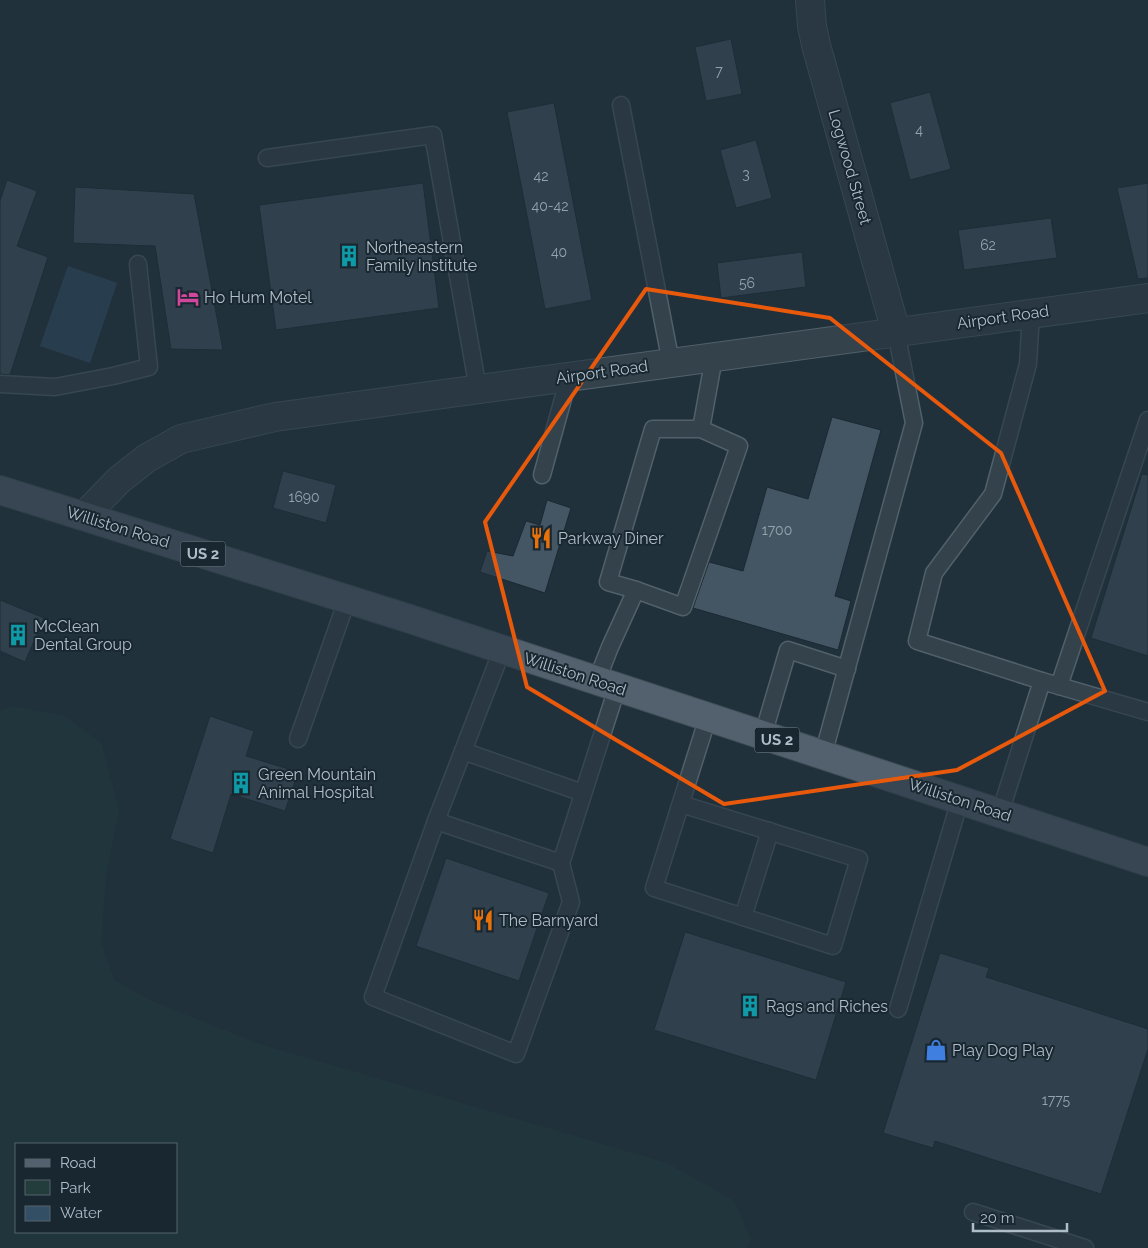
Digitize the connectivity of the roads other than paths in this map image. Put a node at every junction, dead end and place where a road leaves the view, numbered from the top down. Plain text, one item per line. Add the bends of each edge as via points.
1 (810, 0) edge
2 (621, 105) dead end
3 (267, 158) dead end
4 (138, 264) dead end
5 (1148, 298) edge
6 (1031, 314) junction
7 (896, 332) junction
8 (714, 357) junction
9 (671, 363) junction
10 (569, 377) junction
11 (0, 384) edge
12 (478, 389) junction
13 (1148, 420) edge
14 (701, 429) junction
15 (542, 475) dead end
16 (0, 490) edge
17 (84, 516) junction
18 (636, 590) junction
19 (348, 600) junction
20 (502, 650) junction
21 (847, 669) junction
22 (1042, 681) junction
23 (607, 684) junction
24 (1059, 686) junction
25 (1148, 712) edge
26 (708, 718) junction
27 (762, 735) junction
28 (298, 740) dead end
29 (463, 751) junction
30 (823, 755) junction
31 (583, 794) junction
32 (960, 800) junction
33 (681, 804) junction
34 (1000, 813) junction
35 (436, 821) junction
36 (770, 831) junction
37 (1148, 862) edge
38 (561, 863) junction
39 (743, 917) junction
40 (898, 1009) dead end
41 (973, 1212) dead end
42 (1085, 1248) edge

1 - 7 street, Logwood Street via 816,45
2 - 9 lane
3 - 12 lane via 433,135
4 - 11 lane via 149,367 55,387
5 - 6 street, Airport Road
6 - 7 street, Airport Road
6 - 22 lane via 1028,364 993,494 934,573 917,641
7 - 8 street, Airport Road
7 - 21 lane via 914,423
8 - 9 street, Airport Road
8 - 14 lane
9 - 10 street, Airport Road
10 - 12 street, Airport Road
10 - 15 lane
12 - 17 street, Airport Road via 275,417 181,439 147,458 112,486
13 - 24 lane
14 - 18 lane via 653,429 608,582
14 - 18 lane via 739,446 683,607
16 - 17 main road, Williston Road / US 2
17 - 19 main road, Williston Road / US 2
18 - 23 lane via 610,647
19 - 20 main road, Williston Road / US 2
19 - 28 lane
20 - 23 main road, Williston Road / US 2
20 - 29 lane
21 - 27 lane via 788,650
21 - 30 lane
22 - 24 lane
22 - 34 lane
23 - 26 main road, Williston Road / US 2
23 - 31 lane via 603,735
24 - 25 lane
26 - 27 main road, Williston Road / US 2
26 - 33 lane
27 - 30 main road, Williston Road / US 2
29 - 31 lane
29 - 35 lane
30 - 32 main road, Williston Road / US 2
31 - 38 lane
32 - 34 main road, Williston Road / US 2
32 - 40 lane
33 - 36 lane
33 - 39 lane via 654,888
34 - 37 main road, Williston Road / US 2
35 - 38 lane
35 - 38 lane via 373,997 516,1054 571,902
36 - 39 lane
36 - 39 lane via 859,859 834,946
41 - 42 lane

